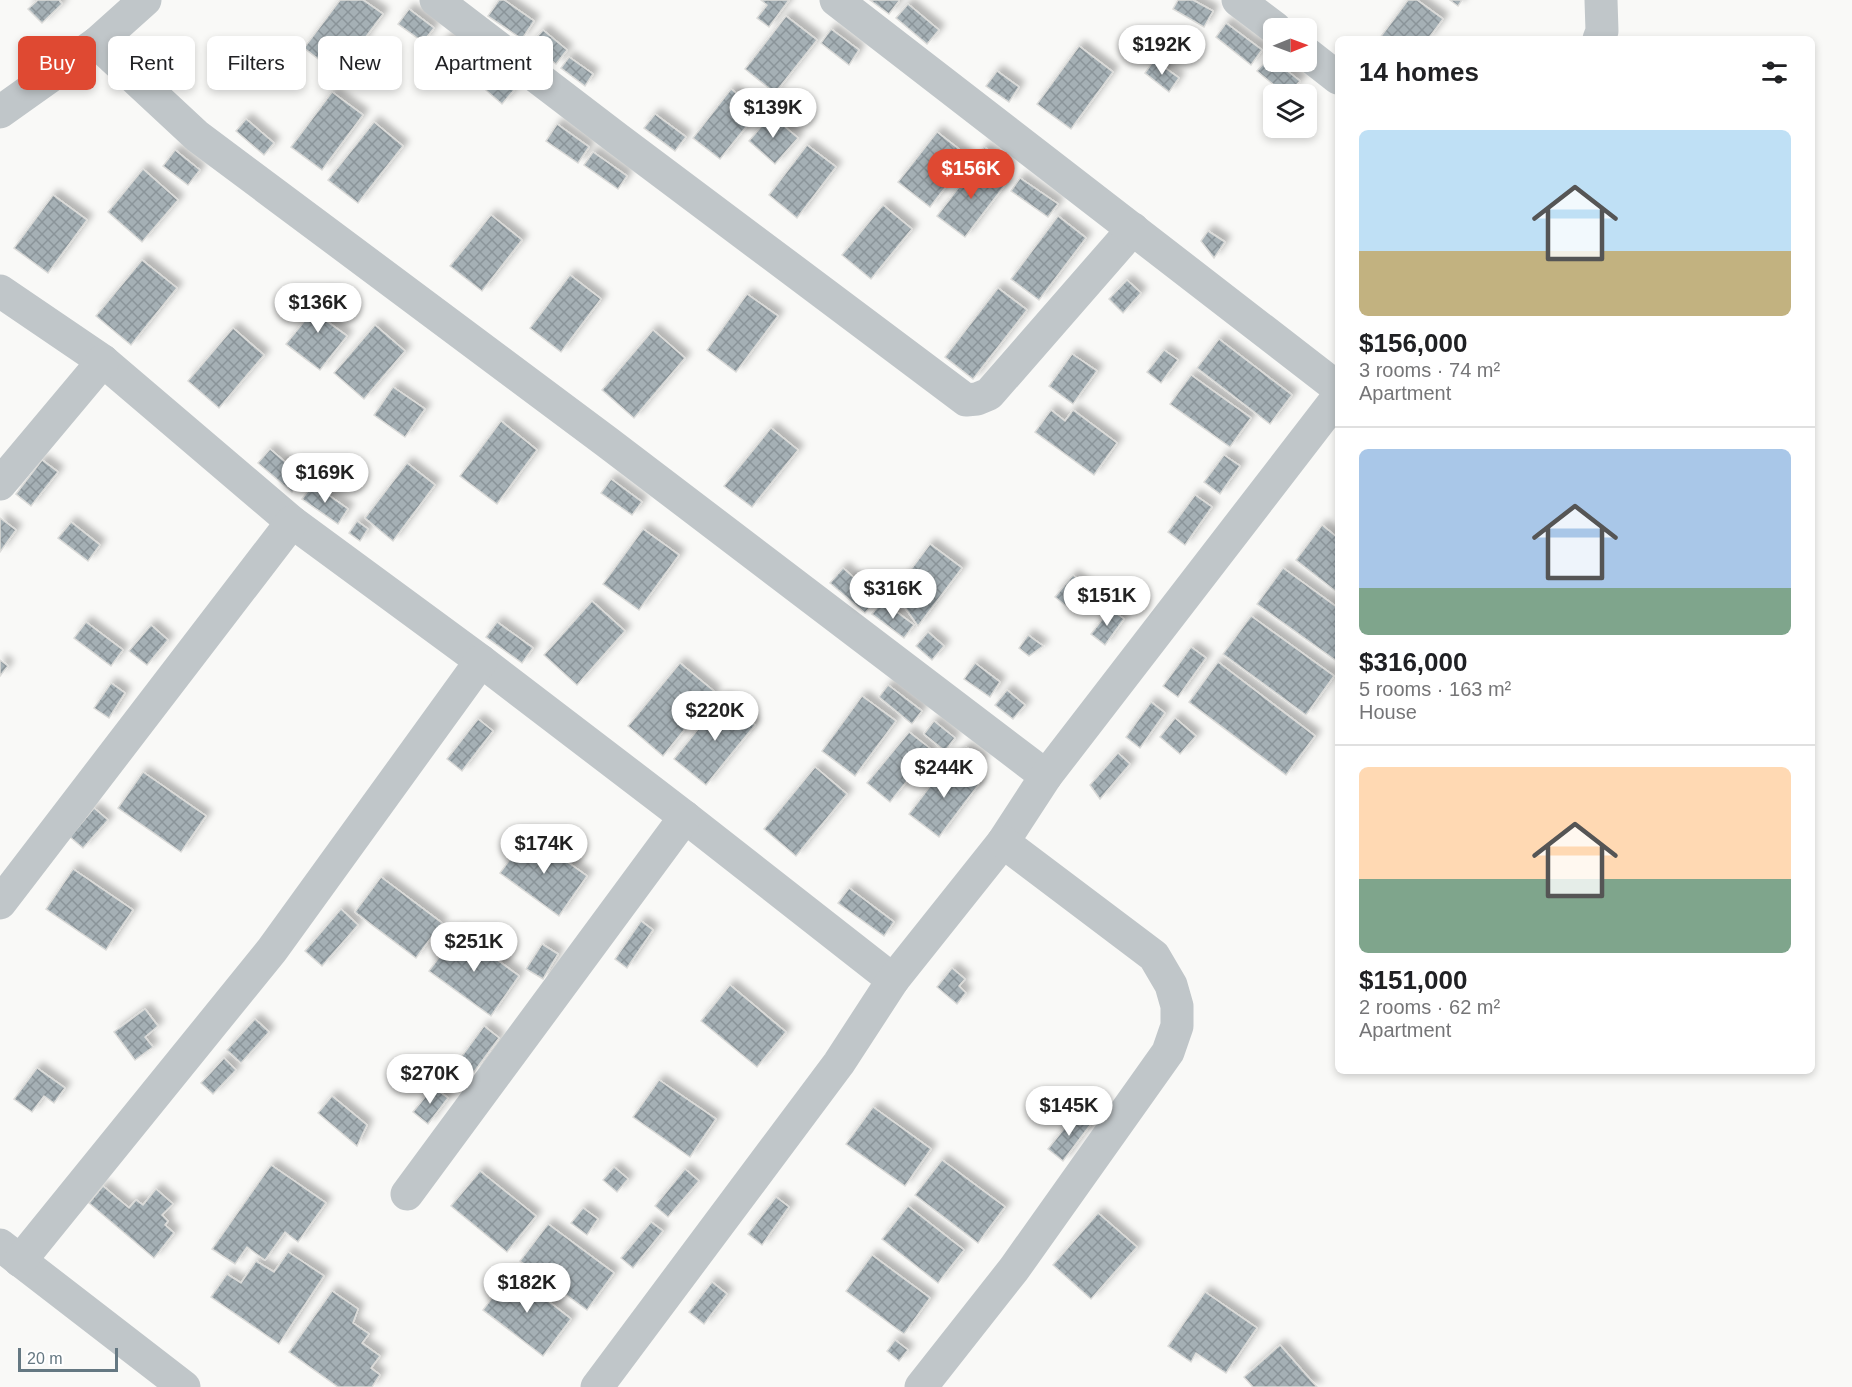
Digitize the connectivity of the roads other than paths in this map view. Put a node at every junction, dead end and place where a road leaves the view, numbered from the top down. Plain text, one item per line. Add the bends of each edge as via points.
1 (145, 0) edge
2 (436, 0) edge
3 (836, 0) edge
4 (1238, 0) edge
5 (1601, 0) edge
6 (1263, 19) edge
7 (1600, 36) edge
8 (97, 43) junction
9 (1317, 62) edge
10 (1335, 76) edge
11 (0, 112) edge
12 (1133, 229) junction
13 (0, 291) edge
14 (103, 361) junction
15 (1335, 386) edge
16 (1335, 401) edge
17 (0, 484) edge
18 (292, 522) junction
19 (481, 662) junction
20 (1046, 776) junction
21 (685, 817) junction
22 (1003, 842) junction
23 (0, 903) edge
24 (893, 980) junction
25 (407, 1194) dead end
26 (10, 1253) edge
27 (184, 1387) edge
28 (597, 1387) edge
29 (921, 1387) edge

1 - 8 street
2 - 12 street via 966,400 989,394
3 - 12 street
4 - 6 street
5 - 7 street
8 - 11 street
8 - 20 street via 197,136
9 - 10 street
12 - 15 street
13 - 14 street
14 - 17 street
14 - 18 street
16 - 20 street
18 - 19 street
18 - 23 street
19 - 21 street
19 - 26 street via 272,950
20 - 22 street
21 - 24 street
21 - 25 street
22 - 24 street
22 - 29 street via 1154,956 1171,985 1177,1026 1161,1062 1014,1269
24 - 28 street via 839,1063
26 - 27 street

